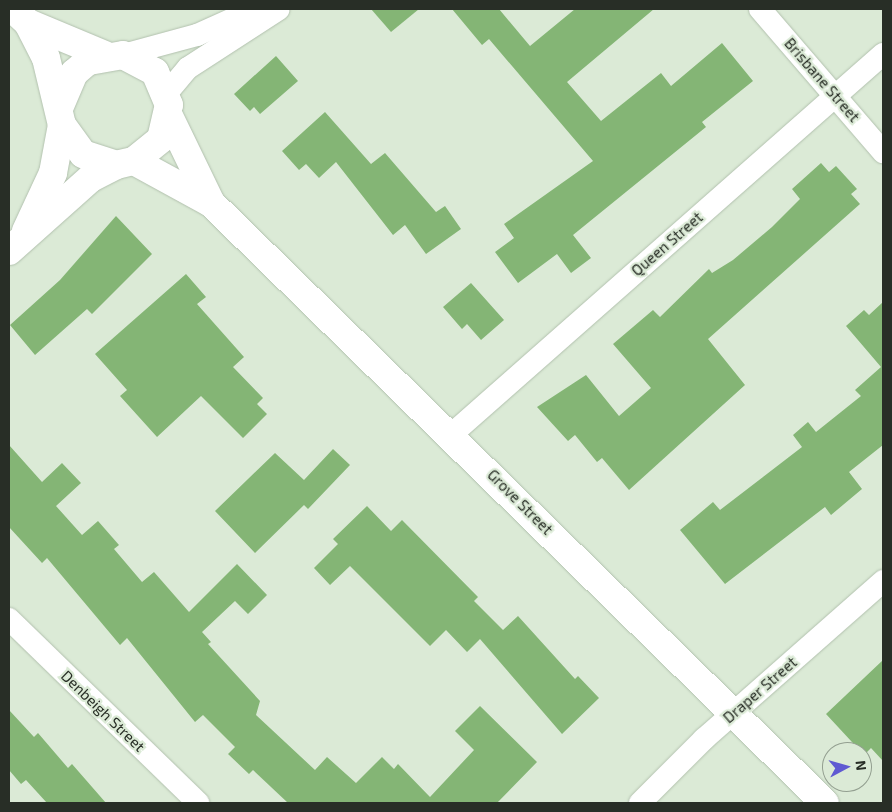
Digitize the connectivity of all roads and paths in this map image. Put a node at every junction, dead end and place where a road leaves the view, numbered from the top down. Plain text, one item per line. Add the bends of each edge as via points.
1 (255, 9) edge
2 (280, 9) edge
3 (760, 9) edge
4 (20, 16) edge
5 (883, 54) edge
6 (114, 55) junction
7 (835, 96) junction
8 (167, 104) junction
9 (61, 115) junction
10 (883, 152) edge
11 (125, 163) junction
12 (211, 203) junction
13 (16, 244) edge
14 (452, 434) junction
15 (883, 581) edge
16 (9, 619) edge
17 (734, 714) junction
18 (198, 803) edge
19 (640, 803) edge
20 (826, 803) edge

1 - 6 street via 197,35
2 - 8 street via 188,68
3 - 7 street, Brisbane Street
4 - 6 street
4 - 9 street via 46,58
5 - 7 street, Queen Street
6 - 8 street via 155,72
6 - 9 street via 74,73
7 - 10 street, Brisbane Street
7 - 14 street, Queen Street
8 - 11 street via 161,139
8 - 12 street, Grove Street
9 - 11 street via 83,154
9 - 13 street via 52,172
11 - 12 street, Grove Street
11 - 13 street via 92,178
12 - 14 street, Grove Street
14 - 17 street, Grove Street
15 - 17 street, Draper Street
16 - 18 street, Denbeigh Street
17 - 19 street, Draper Street
17 - 20 street, Grove Street

